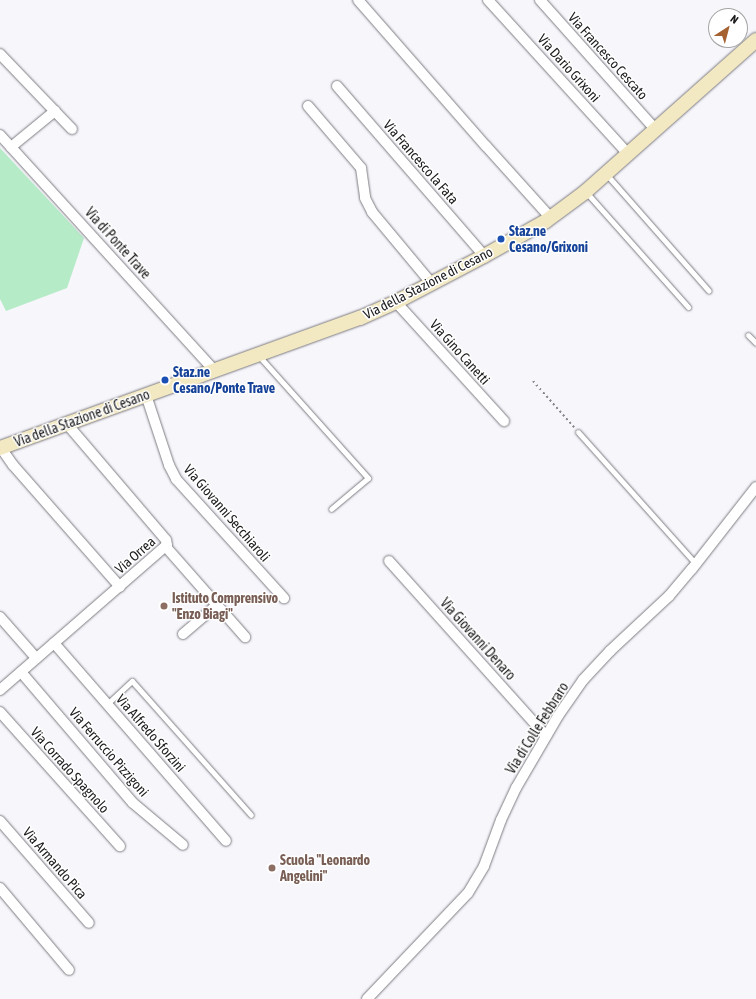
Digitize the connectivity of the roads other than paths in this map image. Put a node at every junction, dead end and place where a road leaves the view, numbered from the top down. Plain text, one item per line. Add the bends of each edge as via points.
1 (358, 0) edge
2 (488, 0) edge
3 (540, 0) edge
4 (756, 40) edge
5 (0, 54) edge
6 (337, 86) dead end
7 (308, 106) dead end
8 (55, 111) junction
9 (72, 129) dead end
10 (656, 130) junction
11 (0, 135) edge
12 (11, 147) junction
13 (628, 154) junction
14 (606, 174) junction
15 (585, 192) junction
16 (550, 217) junction
17 (484, 256) junction
18 (432, 284) junction
19 (709, 291) dead end
20 (396, 302) junction
21 (688, 307) dead end
22 (748, 335) dead end
23 (756, 344) edge
24 (258, 355) junction
25 (215, 371) junction
26 (146, 395) junction
27 (504, 421) dead end
28 (67, 424) junction
29 (578, 432) road end
30 (1, 448) edge
31 (756, 487) edge
32 (331, 509) dead end
33 (166, 547) junction
34 (389, 561) dead end
35 (696, 564) junction
36 (120, 587) junction
37 (284, 598) dead end
38 (217, 605) junction
39 (0, 617) edge
40 (184, 634) dead end
41 (245, 637) dead end
42 (54, 643) junction
43 (36, 658) junction
44 (21, 672) junction
45 (0, 690) edge
46 (107, 704) junction
47 (0, 712) edge
48 (546, 736) junction
49 (251, 815) dead end
50 (0, 821) edge
51 (226, 841) dead end
52 (183, 845) dead end
53 (120, 846) dead end
54 (0, 888) edge
55 (90, 923) dead end
56 (69, 970) dead end
57 (367, 999) edge

1 - 16 street
2 - 13 street, Via Dario Grixoni
3 - 10 street, Via Francesco Cescato
4 - 10 street, Via della Stazione di Cesano
5 - 8 street
6 - 17 street, Via Francesco la Fata
7 - 18 street via 361,168 365,198 372,212
8 - 9 street
8 - 12 street
10 - 13 street, Via della Stazione di Cesano
11 - 12 street, Via di Ponte Trave
12 - 25 street, Via di Ponte Trave
13 - 14 street, Via della Stazione di Cesano
14 - 15 street, Via della Stazione di Cesano
14 - 19 lane
15 - 16 street, Via della Stazione di Cesano
15 - 21 lane
16 - 17 street, Via della Stazione di Cesano
17 - 18 street, Via della Stazione di Cesano
18 - 20 street, Via della Stazione di Cesano
20 - 24 street, Via della Stazione di Cesano via 360,318
20 - 27 street, Via Gino Canetti
22 - 23 lane
24 - 25 street, Via della Stazione di Cesano
24 - 32 lane via 368,478
25 - 26 street, Via della Stazione di Cesano
26 - 28 street, Via della Stazione di Cesano
26 - 37 street, Via Giovanni Secchiaroli via 176,479
28 - 30 street, Via della Stazione di Cesano
28 - 33 street, Via Orrea via 166,540
29 - 35 lane
30 - 36 street
31 - 35 street, Via di Colle Febbraro
33 - 36 street, Via Orrea
33 - 38 street
34 - 48 street, Via Giovanni Denaro
35 - 48 street, Via di Colle Febbraro via 657,609 593,670 568,701
36 - 42 street, Via Orrea
38 - 40 street
38 - 41 street
39 - 43 street
42 - 43 street, Via Orrea
42 - 46 street, Via Alfredo Sforzini
43 - 44 street, Via Orrea
44 - 45 street, Via Orrea
44 - 52 street, Via Ferruccio Pizzigoni via 133,803
46 - 49 lane via 132,681
46 - 51 street, Via Alfredo Sforzini
47 - 53 street, Via Corrado Spagnolo
48 - 57 street, Via di Colle Febbraro via 516,788 484,866 468,893
50 - 55 street, Via Armando Pica
54 - 56 street

